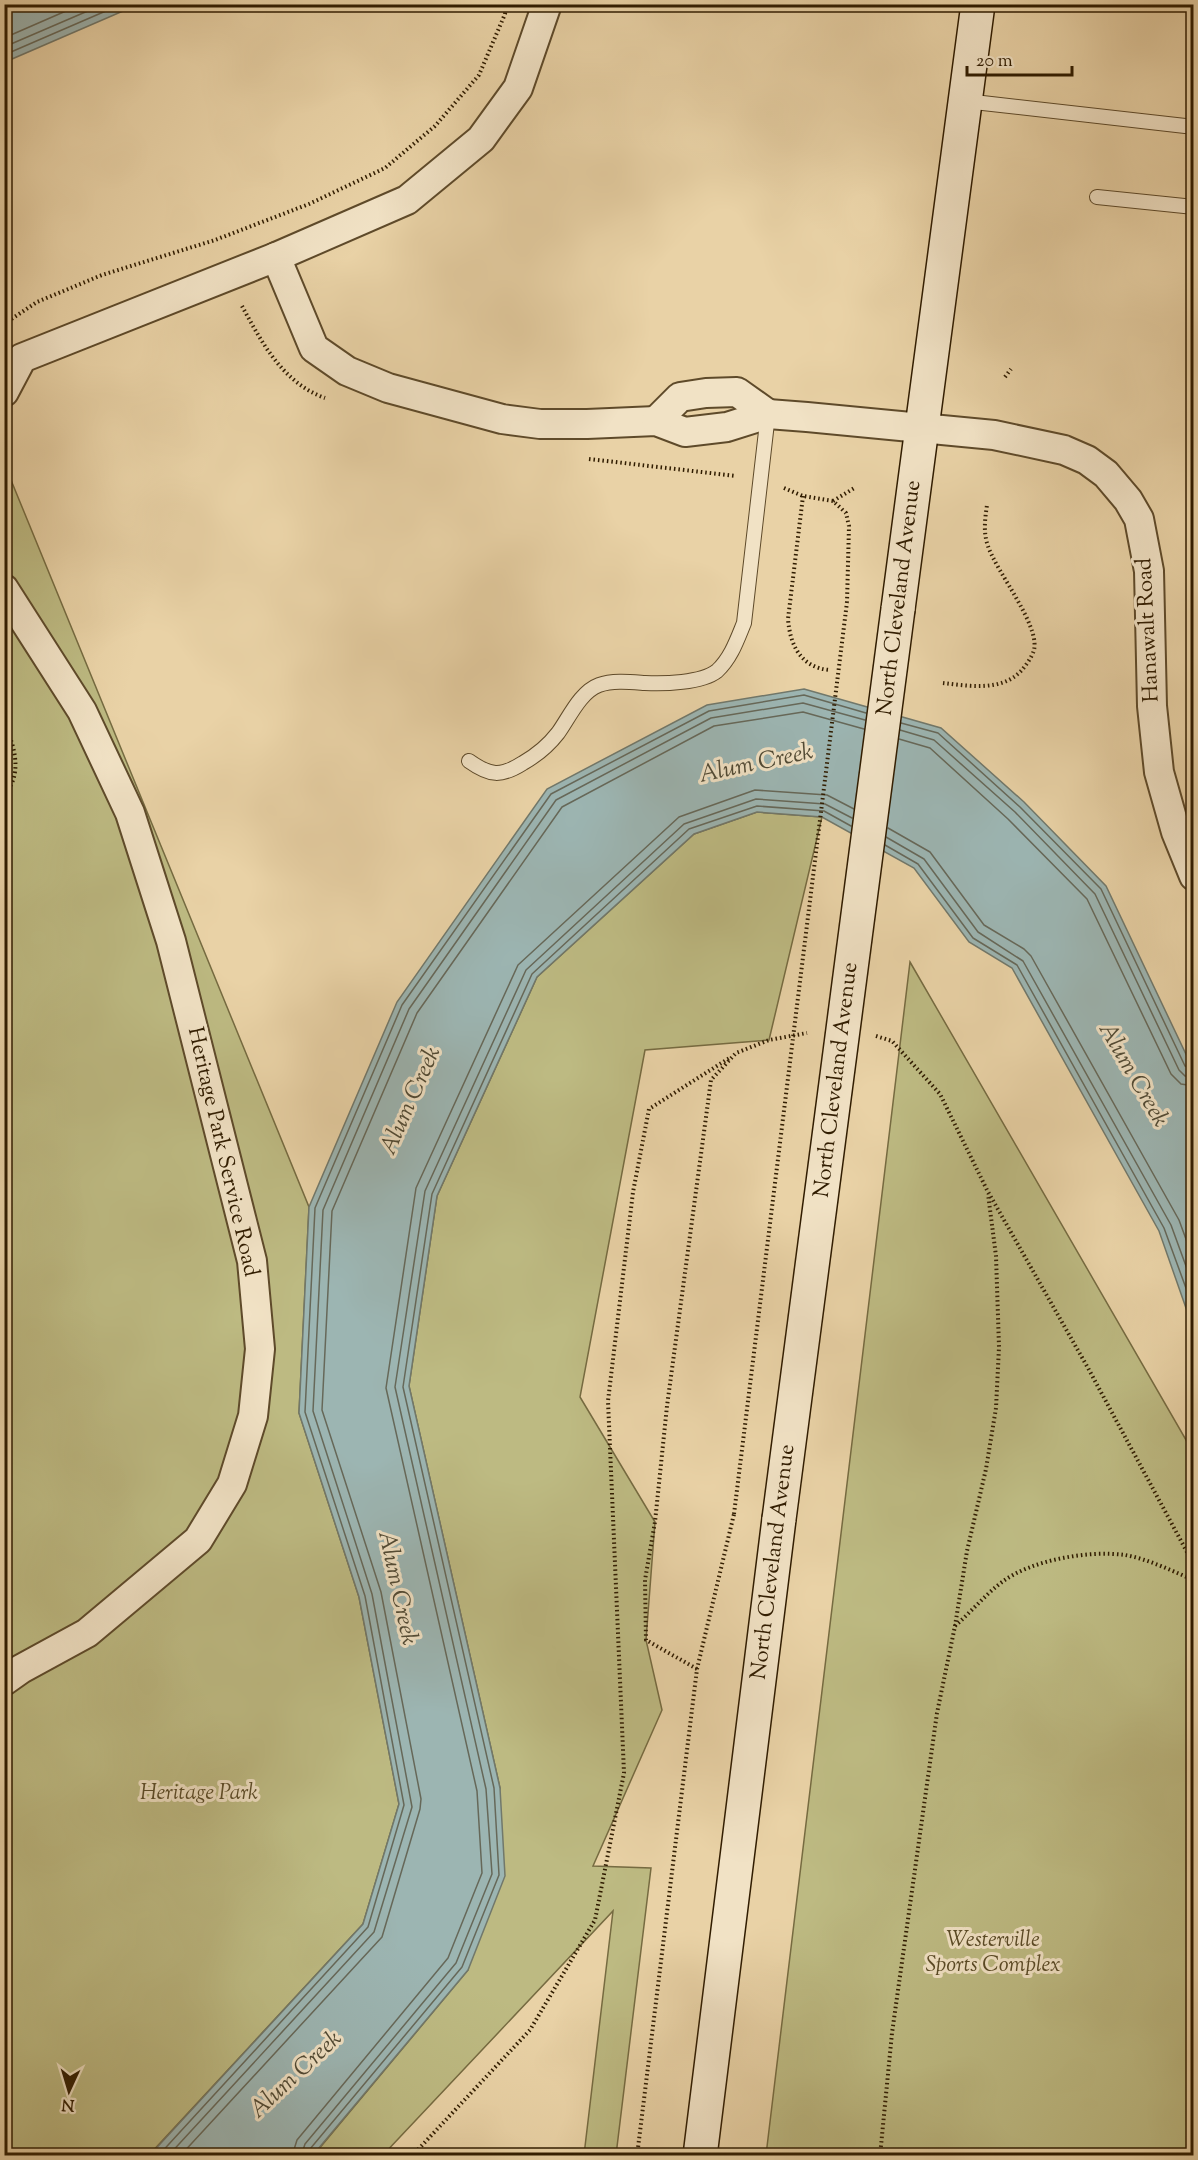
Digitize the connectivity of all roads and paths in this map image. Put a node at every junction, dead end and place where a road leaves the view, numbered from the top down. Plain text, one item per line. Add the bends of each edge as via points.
1 (506, 4) edge
2 (547, 4) edge
3 (978, 4) edge
4 (965, 101) junction
5 (1194, 127) edge
6 (1097, 197) dead end
7 (1194, 207) edge
8 (276, 257) junction
9 (4, 324) edge
10 (1011, 369) dead end
11 (1005, 377) dead end
12 (4, 392) edge
13 (768, 414) junction
14 (922, 428) junction
15 (856, 487) dead end
16 (833, 501) junction
17 (987, 504) dead end
18 (4, 589) edge
19 (830, 670) dead end
20 (943, 683) dead end
21 (4, 724) edge
22 (469, 761) dead end
23 (4, 794) edge
24 (1194, 876) edge
25 (808, 1032) dead end
26 (871, 1034) dead end
27 (736, 1053) junction
28 (987, 1190) junction
29 (1194, 1565) edge
30 (1194, 1580) edge
31 (956, 1626) junction
32 (697, 1669) junction
33 (4, 1681) edge
34 (412, 2156) edge
35 (638, 2156) edge
36 (700, 2156) edge
37 (880, 2156) edge

1 - 9 path via 479,75 435,126 385,168 309,204 215,240 102,275 37,302
2 - 8 street via 518,88 481,139 407,200
3 - 4 main road, North Cleveland Avenue
4 - 5 lane
4 - 14 main road, North Cleveland Avenue
6 - 7 lane
8 - 12 street via 22,358
8 - 13 street via 314,348 347,371 388,388 502,419 540,424 656,421 685,432 727,427
10 - 11 path
13 - 14 street
13 - 22 lane via 744,623 734,649 716,672 663,684 598,685 586,693 539,754 512,771 484,772
14 - 24 street, Hanawalt Road via 994,435 1064,450 1106,474 1128,500 1139,519 1149,572 1152,706 1159,771 1176,832
14 - 36 main road, North Cleveland Avenue, bridge
15 - 16 path
16 - 19 path via 803,496 788,619 794,650 806,662
16 - 32 path, bridge via 846,513 849,526 847,602 734,1514
17 - 20 path via 984,532 988,548 1032,629 1035,649 1017,675 1004,682 974,686
18 - 33 street, Heritage Park Service Road via 82,711 130,813 171,941 252,1261 260,1349 252,1416 232,1484 198,1540 87,1633
21 - 23 path via 12,739 16,765 10,789
25 - 27 path via 769,1040
26 - 28 path via 892,1041 940,1094
27 - 32 path via 711,1080 645,1580 646,1640
27 - 34 path via 649,1109 633,1192 608,1401 624,1773 595,1920 530,2030
28 - 29 path
28 - 31 path via 996,1256 996,1408
30 - 31 path via 1126,1556 1095,1553 1046,1560 1003,1581
31 - 37 path via 937,1713 916,1854
32 - 35 path

